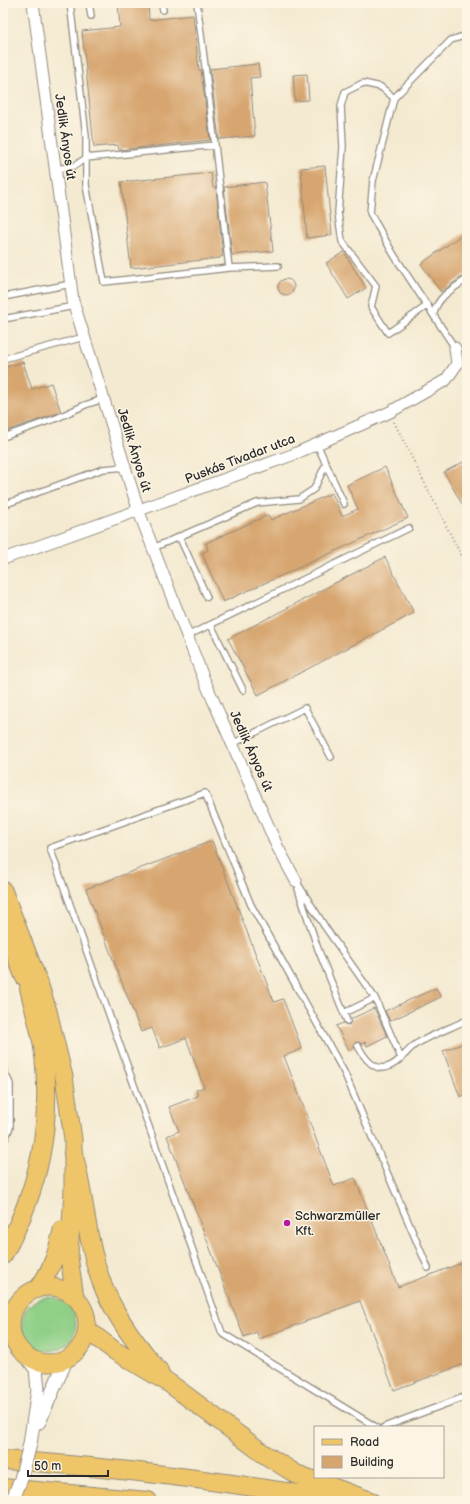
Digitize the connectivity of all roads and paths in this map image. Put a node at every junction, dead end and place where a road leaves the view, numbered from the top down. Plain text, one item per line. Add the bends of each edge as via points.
1 (33, 3) edge
2 (70, 3) edge
3 (89, 3) edge
4 (162, 3) edge
5 (197, 3) edge
6 (162, 10) dead end
7 (91, 16) dead end
8 (467, 35) edge
9 (394, 98) junction
10 (215, 145) junction
11 (86, 158) junction
12 (56, 170) junction
13 (278, 266) dead end
14 (229, 268) junction
15 (467, 279) edge
16 (71, 284) junction
17 (3, 296) edge
18 (428, 305) junction
19 (74, 306) junction
20 (434, 314) junction
21 (3, 319) edge
22 (84, 337) junction
23 (455, 348) joint
24 (3, 359) edge
25 (103, 399) junction
26 (390, 412) junction
27 (3, 438) edge
28 (317, 444) junction
29 (326, 464) junction
30 (125, 467) junction
31 (344, 504) dead end
32 (3, 505) edge
33 (139, 512) junction
34 (410, 528) dead end
35 (179, 536) junction
36 (153, 548) junction
37 (3, 559) edge
38 (467, 567) edge
39 (207, 597) dead end
40 (211, 625) junction
41 (187, 636) junction
42 (243, 690) dead end
43 (232, 744) junction
44 (331, 757) dead end
45 (296, 881) junction
46 (3, 890) edge
47 (3, 924) edge
48 (29, 988) junction
49 (375, 998) junction
50 (344, 1013) junction
51 (467, 1020) edge
52 (347, 1021) dead end
53 (358, 1046) dead end
54 (401, 1058) junction
55 (3, 1069) edge
56 (3, 1144) edge
57 (73, 1153) junction
58 (3, 1256) edge
59 (428, 1268) dead end
60 (38, 1288) junction
61 (75, 1297) junction
62 (7, 1326) edge
63 (87, 1330) junction
64 (23, 1353) junction
65 (67, 1358) junction
66 (168, 1383) junction
67 (467, 1396) edge
68 (374, 1426) edge
69 (387, 1426) edge
70 (30, 1444) junction
71 (3, 1460) edge
72 (3, 1488) edge
73 (12, 1501) edge
74 (148, 1501) edge
75 (342, 1501) edge
76 (370, 1501) edge

1 - 12 street, Jedlik Ányos út
2 - 11 lane via 86,136
3 - 7 lane
4 - 6 lane
5 - 10 lane
8 - 9 lane via 451,40
9 - 18 lane via 374,181 370,213 394,255
9 - 18 lane via 382,87 363,83 345,92 341,106 342,147 338,212 342,241 376,286 371,307 388,333
10 - 11 lane
10 - 14 lane
11 - 12 lane via 74,166
11 - 14 lane via 86,185 104,282
12 - 16 street, Jedlik Ányos út
13 - 14 lane
15 - 20 lane via 442,297 436,304
16 - 17 lane
16 - 19 street, Jedlik Ányos út
18 - 20 lane
19 - 21 lane
19 - 22 street, Jedlik Ányos út
20 - 23 lane
22 - 24 lane
22 - 25 street, Jedlik Ányos út
23 - 26 street, Puskás Tivadar utca via 458,364 446,380
25 - 27 lane
25 - 30 street, Jedlik Ányos út
26 - 28 street, Puskás Tivadar utca
26 - 38 path
28 - 29 lane
28 - 33 street, Puskás Tivadar utca via 292,456
29 - 31 lane
29 - 35 lane via 314,489 299,499 256,503
30 - 32 lane via 102,469
30 - 33 street, Jedlik Ányos út
33 - 36 street, Jedlik Ányos út
33 - 37 street, Puskás Tivadar utca
34 - 40 lane
35 - 36 lane
35 - 39 lane
36 - 41 street, Jedlik Ányos út
40 - 41 lane
40 - 42 lane
41 - 43 street, Jedlik Ányos út
43 - 44 lane via 306,708
43 - 45 street, Jedlik Ányos út via 277,846
45 - 49 lane
45 - 50 lane via 318,950
46 - 57 main road via 48,1011 64,1077
47 - 48 main road
48 - 58 highway via 43,1047 47,1100 45,1129 37,1175 29,1202
48 - 60 main road via 51,1054 62,1110 65,1151 63,1228 56,1256 48,1275
49 - 50 lane
49 - 54 lane
50 - 52 lane
51 - 54 lane via 422,1041
53 - 54 lane via 366,1060 380,1068 388,1068
55 - 56 lane via 10,1084 10,1127
57 - 61 main road via 68,1257
57 - 66 highway via 80,1177 94,1256 106,1292 123,1327
59 - 68 lane via 344,1072 251,905 205,793 50,848 222,1333
60 - 61 main road via 58,1287
60 - 62 main road via 22,1297 16,1304
61 - 63 main road via 85,1312
62 - 64 main road
63 - 65 main road via 77,1351
63 - 66 highway via 115,1351
64 - 65 main road via 33,1360 44,1363
64 - 70 street via 36,1369 38,1390
65 - 70 street
66 - 76 highway via 264,1454 296,1474
67 - 69 lane
70 - 73 street, bridge
71 - 75 highway via 125,1470
72 - 74 highway

